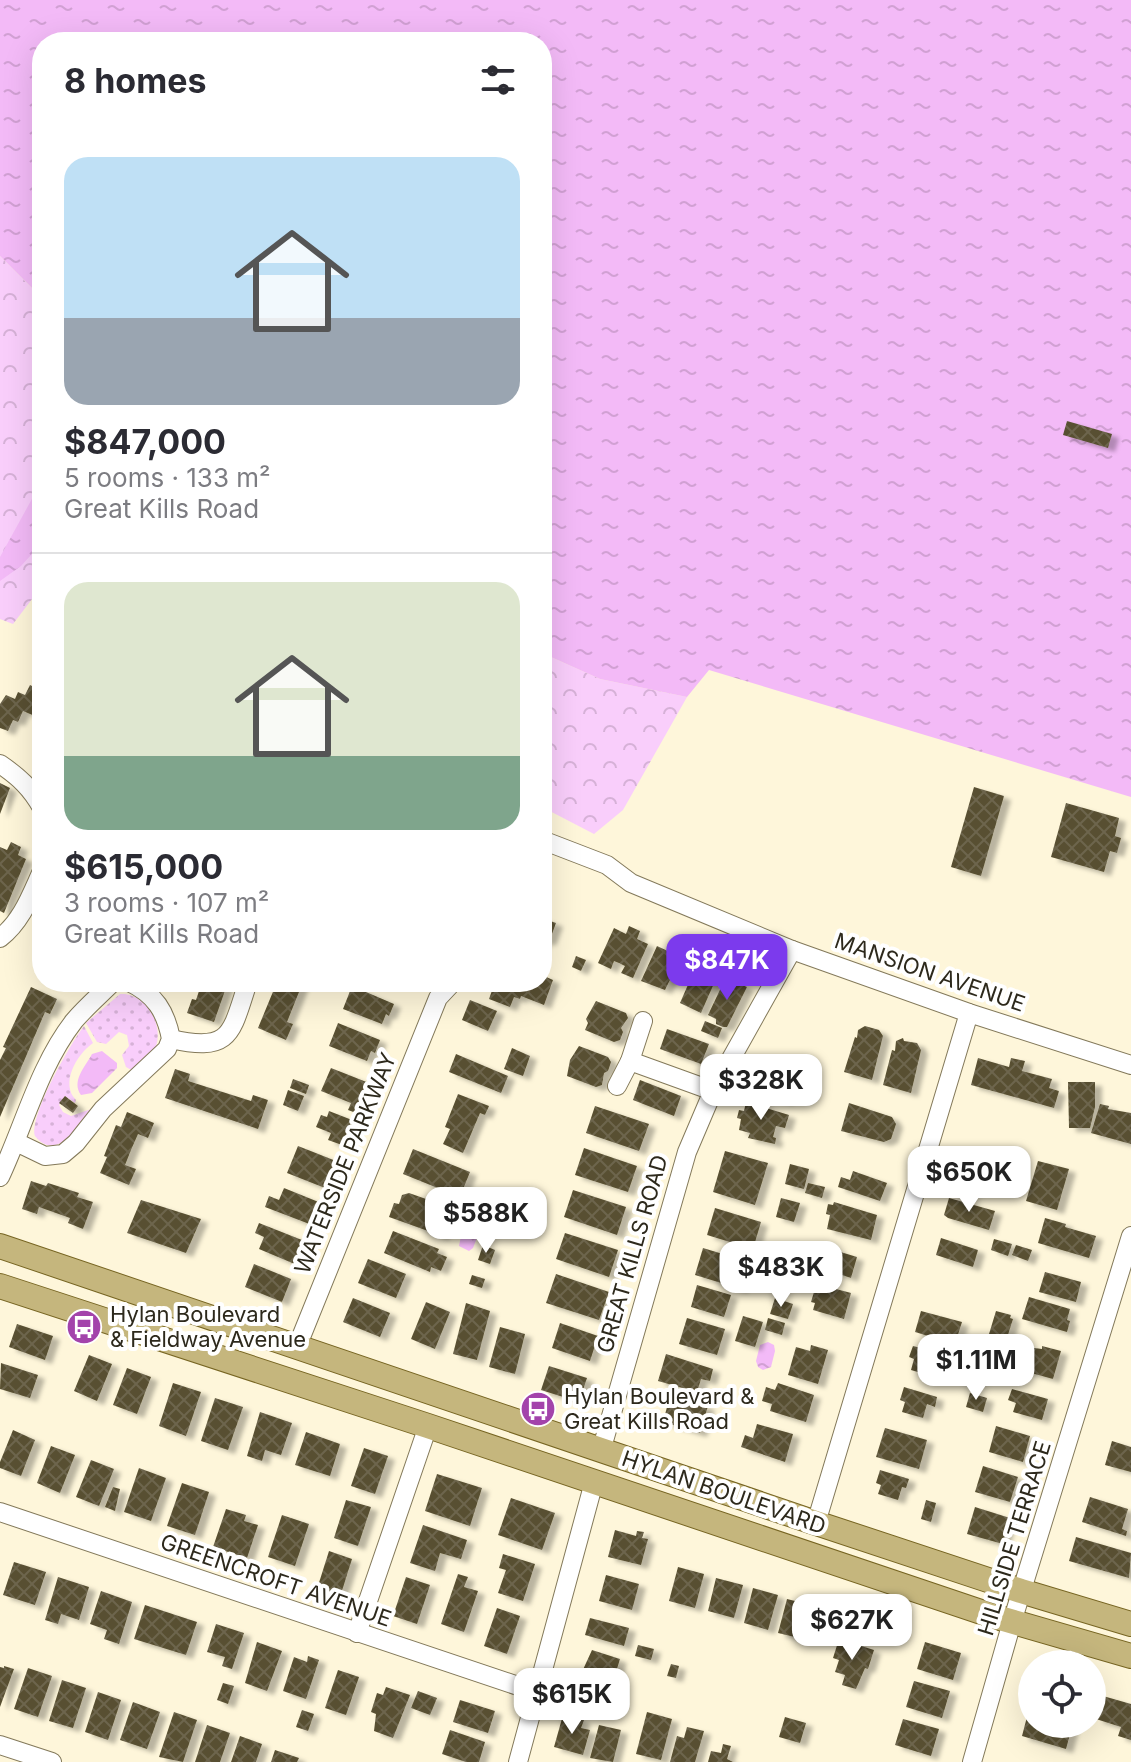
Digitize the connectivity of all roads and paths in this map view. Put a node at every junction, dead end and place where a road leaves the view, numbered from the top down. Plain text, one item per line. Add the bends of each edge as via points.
1 (0, 764) edge
2 (32, 790) edge
3 (552, 844) edge
4 (32, 893) edge
5 (0, 938) edge
6 (792, 950) junction
7 (103, 992) edge
8 (144, 992) edge
9 (245, 992) edge
10 (436, 992) edge
11 (969, 1013) junction
12 (643, 1021) dead end
13 (171, 1039) junction
14 (630, 1061) junction
15 (1131, 1065) edge
16 (617, 1086) dead end
17 (713, 1091) junction
18 (16, 1142) junction
19 (0, 1177) edge
20 (1131, 1236) edge
21 (0, 1246) edge
22 (0, 1286) edge
23 (297, 1347) junction
24 (428, 1426) junction
25 (601, 1451) junction
26 (594, 1482) junction
27 (0, 1512) edge
28 (816, 1523) junction
29 (1021, 1591) junction
30 (1012, 1622) junction
31 (1131, 1624) edge
32 (357, 1633) junction
33 (1131, 1656) edge
34 (536, 1692) junction
35 (0, 1745) edge
36 (52, 1762) edge
37 (518, 1762) edge
38 (972, 1762) edge

1 - 2 street
3 - 6 street, MANSION AVENUE
4 - 5 street via 22,915
6 - 11 street, MANSION AVENUE
6 - 17 street, GREAT KILLS ROAD
7 - 18 street via 61,1041
8 - 13 street via 155,999
9 - 13 street via 233,1028 222,1039 196,1045
10 - 23 street, WATERSIDE PARKWAY
11 - 15 street, MANSION AVENUE
11 - 28 street
12 - 14 street
13 - 18 street via 160,1059 103,1109 63,1154 45,1156
14 - 16 street
14 - 17 street
17 - 25 street, GREAT KILLS ROAD via 687,1152
18 - 19 street
20 - 29 street, HILLSIDE TERRACE
21 - 23 main road, HYLAN BOULEVARD
22 - 24 main road, HYLAN BOULEVARD
23 - 25 main road, HYLAN BOULEVARD
24 - 26 main road, HYLAN BOULEVARD
24 - 32 street
25 - 28 main road, HYLAN BOULEVARD
26 - 30 main road, HYLAN BOULEVARD
26 - 34 street
27 - 32 street, GREENCROFT AVENUE
28 - 29 main road, HYLAN BOULEVARD
29 - 30 street, HILLSIDE TERRACE
29 - 31 main road, HYLAN BOULEVARD
30 - 33 main road, HYLAN BOULEVARD
30 - 38 street, HILLSIDE TERRACE
32 - 34 street, GREENCROFT AVENUE
34 - 37 street
35 - 36 street

